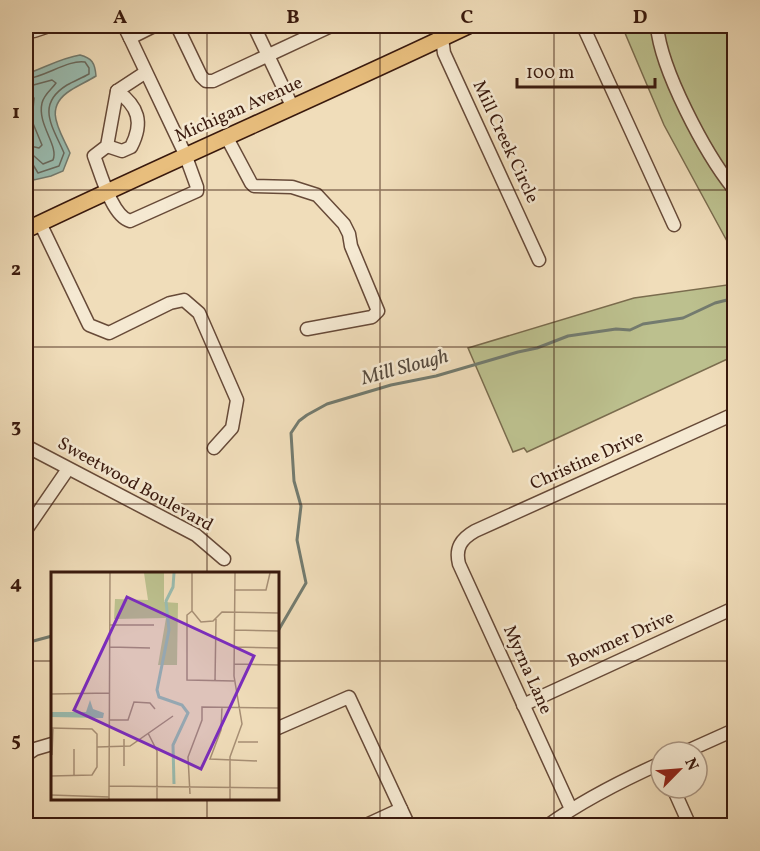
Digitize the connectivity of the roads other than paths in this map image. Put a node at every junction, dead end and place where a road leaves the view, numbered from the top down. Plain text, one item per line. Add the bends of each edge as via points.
1 (30, 26) edge
2 (49, 26) edge
3 (124, 26) edge
4 (154, 26) edge
5 (177, 26) edge
6 (254, 26) edge
7 (331, 26) edge
8 (468, 26) edge
9 (583, 26) edge
10 (657, 26) edge
11 (439, 32) edge
12 (130, 38) junction
13 (268, 56) junction
14 (146, 72) junction
15 (117, 91) junction
16 (293, 108) junction
17 (226, 136) junction
18 (107, 146) junction
19 (185, 154) junction
20 (733, 188) dead end
21 (107, 191) junction
22 (40, 223) junction
23 (674, 225) dead end
24 (26, 230) edge
25 (539, 260) dead end
26 (307, 328) dead end
27 (735, 414) edge
28 (26, 446) edge
29 (214, 448) dead end
30 (68, 469) junction
31 (26, 530) edge
32 (459, 545) joint
33 (224, 559) dead end
34 (735, 608) edge
35 (523, 705) junction
36 (279, 728) edge
37 (735, 730) edge
38 (709, 741) edge
39 (51, 744) edge
40 (26, 755) edge
41 (649, 769) edge
42 (679, 800) edge
43 (401, 809) junction
44 (571, 809) junction
45 (364, 825) edge
46 (409, 825) edge
47 (547, 825) edge
48 (690, 825) edge

1 - 2 street via 37,32
3 - 12 street
4 - 12 street
5 - 13 street via 206,81
6 - 13 street
7 - 13 street
8 - 11 main road, Michigan Avenue
9 - 23 street
10 - 20 street via 679,93 708,152
11 - 16 main road, Michigan Avenue
11 - 25 street, Mill Creek Circle via 444,53
12 - 14 street
13 - 16 street
14 - 15 street
14 - 19 street
15 - 18 street
15 - 18 street via 130,102 138,120 131,147 122,151
16 - 17 main road, Michigan Avenue
17 - 19 main road, Michigan Avenue
17 - 26 street via 254,186 292,187 317,195 349,234 378,311 372,317
18 - 21 street via 94,156
19 - 21 main road, Michigan Avenue
19 - 21 street via 197,191 130,221 123,219
21 - 22 main road, Michigan Avenue
22 - 24 main road, Michigan Avenue
22 - 29 street via 89,325 109,333 184,300 200,313 237,400 232,428
27 - 32 street, Christine Drive via 475,531
28 - 30 street, Sweetwood Boulevard
30 - 31 street
30 - 33 street, Sweetwood Boulevard via 196,535
32 - 35 street, Myrna Lane via 459,564
34 - 35 street, Bowmer Drive
35 - 44 street, Myrna Lane
36 - 43 street via 349,697
37 - 38 street
39 - 40 street
41 - 44 street
42 - 48 street
43 - 45 street
43 - 46 street
44 - 47 street

